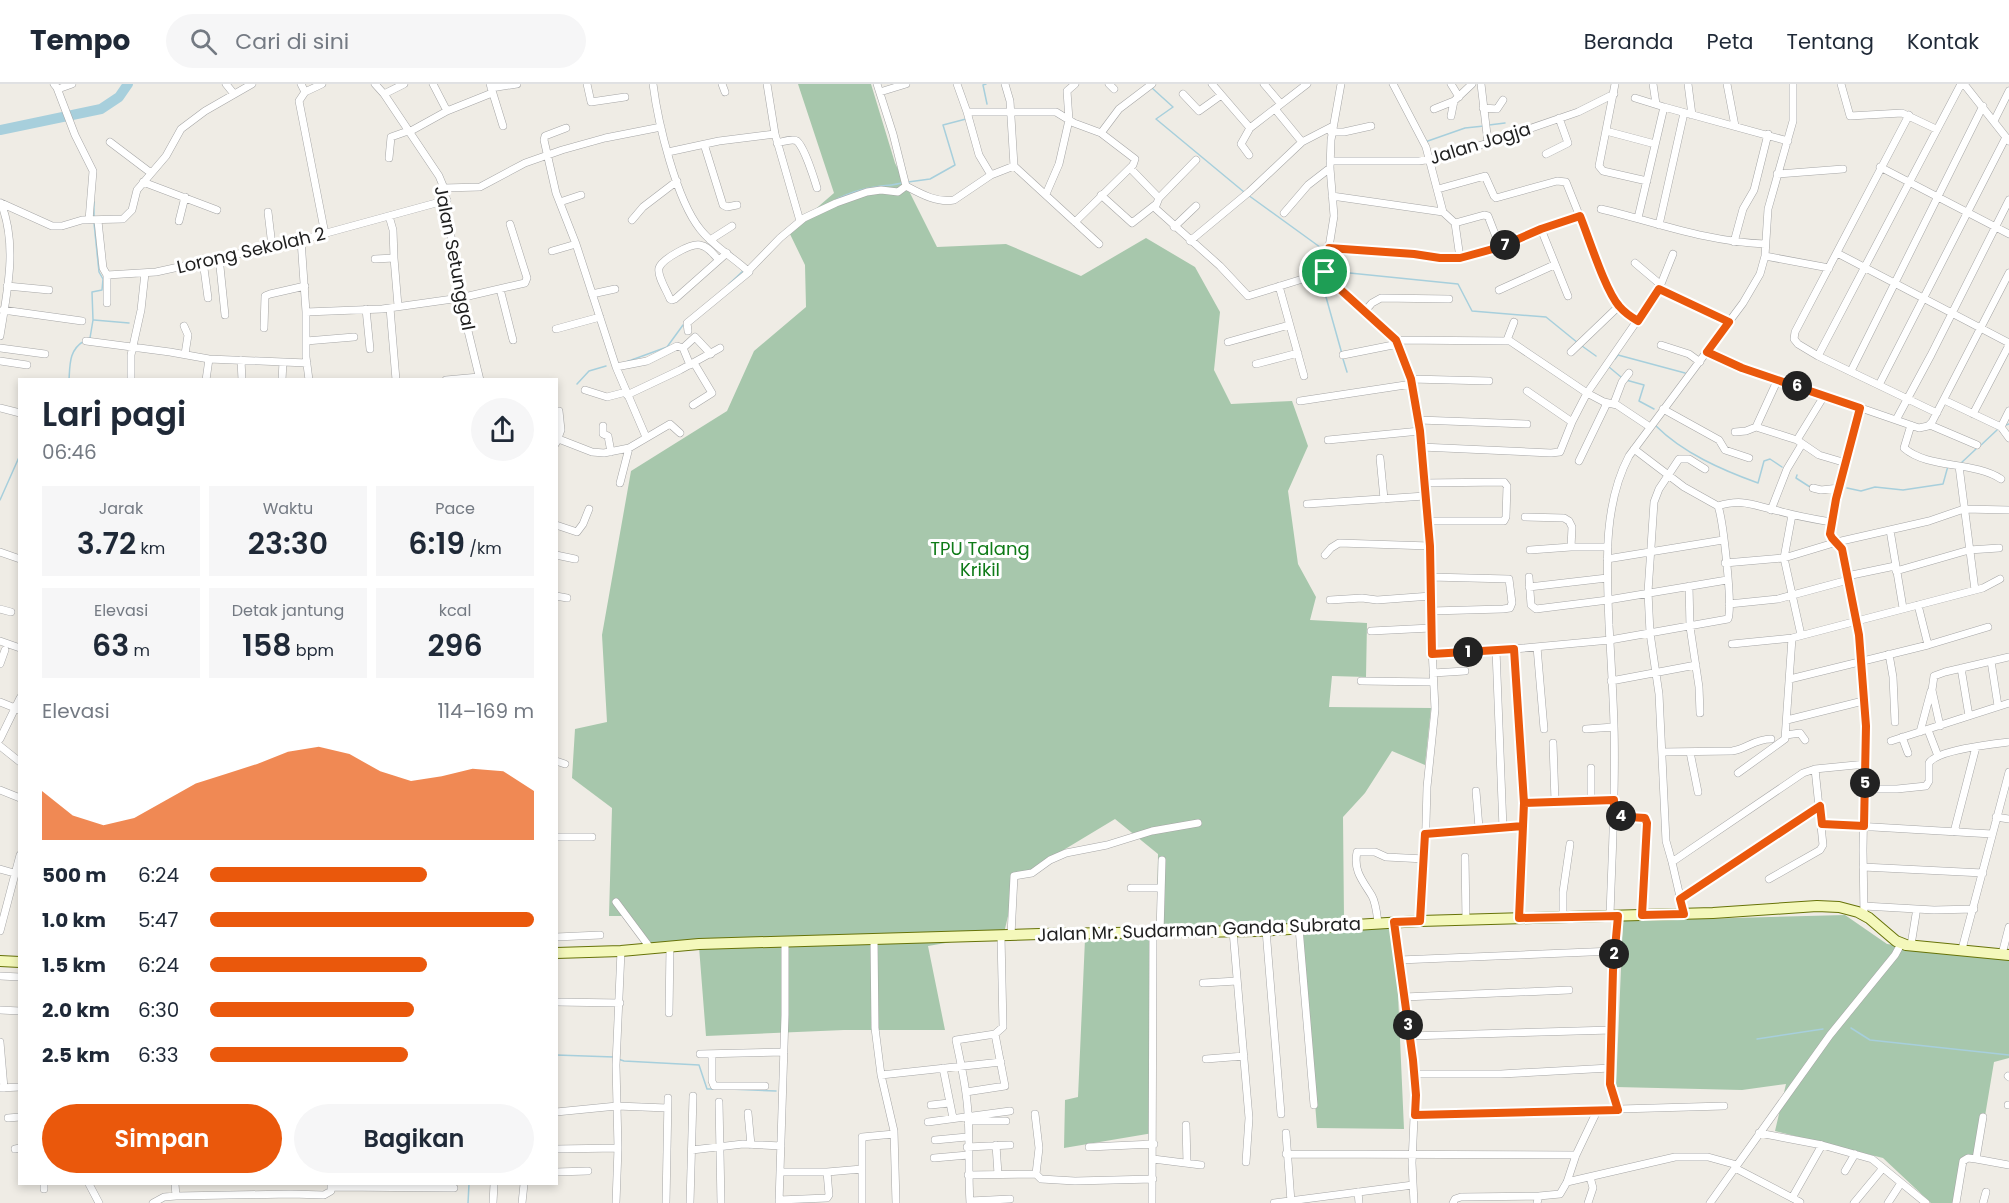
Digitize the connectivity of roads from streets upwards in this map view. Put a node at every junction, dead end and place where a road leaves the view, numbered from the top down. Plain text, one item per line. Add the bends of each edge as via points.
1 (72, 84) edge
2 (226, 84) edge
3 (252, 84) edge
4 (301, 84) edge
5 (322, 84) edge
6 (375, 84) edge
7 (404, 84) edge
8 (433, 84) edge
9 (517, 84) edge
10 (587, 84) edge
11 (653, 84) edge
12 (722, 84) edge
13 (767, 84) edge
14 (877, 84) edge
15 (906, 84) edge
16 (957, 84) edge
17 (1005, 84) edge
18 (1075, 84) edge
19 (1212, 84) edge
20 (1264, 84) edge
21 (1307, 84) edge
22 (1341, 84) edge
23 (1393, 84) edge
24 (1451, 84) edge
25 (1472, 84) edge
26 (1481, 84) edge
27 (1615, 84) edge
28 (1653, 84) edge
29 (1688, 84) edge
30 (1727, 84) edge
31 (1793, 84) edge
32 (1841, 84) edge
33 (1963, 84) edge
34 (56, 86) edge
35 (1148, 86) edge
36 (491, 88) edge
37 (2009, 91) edge
38 (306, 92) junction
39 (725, 92) dead end
40 (880, 92) junction
41 (234, 94) junction
42 (384, 94) junction
43 (1183, 94) dead end
44 (1614, 94) junction
45 (1220, 96) junction
46 (625, 97) dead end
47 (1635, 98) dead end
48 (1456, 99) junction
49 (1503, 100) dead end
50 (1656, 104) junction
51 (1481, 105) junction
52 (1983, 106) junction
53 (1278, 107) junction
54 (1664, 107) junction
55 (1434, 109) dead end
56 (447, 111) junction
57 (967, 112) junction
58 (1010, 113) junction
59 (1684, 113) junction
60 (1692, 115) junction
61 (1908, 115) junction
62 (1451, 116) dead end
63 (1559, 118) junction
64 (1069, 120) junction
65 (1994, 121) junction
66 (502, 126) dead end
67 (1371, 126) dead end
68 (1735, 126) junction
69 (661, 127) junction
70 (566, 128) dead end
71 (1250, 128) junction
72 (1332, 129) junction
73 (1936, 129) junction
74 (409, 131) junction
75 (1606, 131) junction
76 (1101, 133) junction
77 (775, 134) junction
78 (1768, 134) junction
79 (2007, 139) edge
80 (1788, 141) junction
81 (110, 142) dead end
82 (1302, 142) junction
83 (777, 143) junction
84 (1488, 143) junction
85 (704, 144) junction
86 (1655, 144) junction
87 (668, 152) junction
88 (1546, 154) dead end
89 (547, 155) junction
90 (1249, 155) dead end
91 (389, 158) dead end
92 (1430, 159) junction
93 (1196, 160) dead end
94 (1330, 164) junction
95 (1014, 166) junction
96 (1880, 167) junction
97 (1130, 168) junction
98 (1843, 169) dead end
99 (151, 173) junction
100 (1777, 174) junction
101 (991, 175) junction
102 (677, 181) junction
103 (1647, 181) junction
104 (143, 182) junction
105 (905, 183) junction
106 (1909, 183) junction
107 (444, 188) junction
108 (816, 188) dead end
109 (1438, 189) junction
110 (1046, 194) junction
111 (581, 195) dead end
112 (1101, 195) junction
113 (1332, 196) junction
114 (185, 197) junction
115 (1939, 197) junction
116 (447, 200) junction
117 (2009, 200) edge
118 (1, 202) edge
119 (560, 202) junction
120 (1157, 202) junction
121 (736, 205) dead end
122 (1196, 206) dead end
123 (1601, 209) dead end
124 (217, 210) dead end
125 (268, 212) dead end
126 (1443, 212) junction
127 (1284, 213) dead end
128 (1968, 213) junction
129 (389, 216) junction
130 (1580, 216) junction
131 (1638, 218) junction
132 (798, 219) junction
133 (94, 220) junction
134 (632, 220) dead end
135 (179, 221) dead end
136 (1075, 222) junction
137 (510, 224) dead end
138 (1455, 224) junction
139 (4, 225) edge
140 (1659, 225) junction
141 (732, 226) dead end
142 (1174, 227) junction
143 (1996, 227) junction
144 (1541, 229) junction
145 (325, 234) junction
146 (2009, 234) edge
147 (301, 240) junction
148 (710, 240) junction
149 (1190, 241) junction
150 (1734, 242) junction
151 (576, 243) junction
152 (1100, 244) dead end
153 (1764, 244) junction
154 (272, 246) junction
155 (1500, 247) junction
156 (1329, 249) junction
157 (552, 251) dead end
158 (727, 253) junction
159 (1837, 253) junction
160 (1673, 254) dead end
161 (1765, 256) junction
162 (219, 257) junction
163 (394, 258) junction
164 (1460, 258) junction
165 (375, 259) dead end
166 (718, 259) junction
167 (203, 261) junction
168 (1635, 263) dead end
169 (1554, 265) junction
170 (1829, 268) junction
171 (1865, 268) junction
172 (746, 269) junction
173 (1325, 272) junction
174 (145, 273) junction
175 (2009, 273) edge
176 (107, 275) junction
177 (1894, 283) junction
178 (7, 286) junction
179 (305, 286) junction
180 (1279, 286) junction
181 (1660, 287) junction
182 (500, 289) junction
183 (615, 289) dead end
184 (49, 290) dead end
185 (1499, 290) dead end
186 (592, 294) junction
187 (1568, 296) dead end
188 (208, 298) dead end
189 (460, 298) junction
190 (1449, 299) dead end
191 (1923, 300) junction
192 (106, 303) dead end
193 (1619, 306) junction
194 (394, 307) junction
195 (366, 309) junction
196 (2, 310) edge
197 (1365, 311) junction
198 (306, 312) junction
199 (1952, 314) junction
200 (225, 315) dead end
201 (600, 317) junction
202 (82, 321) dead end
203 (1638, 321) junction
204 (1514, 322) dead end
205 (1729, 322) junction
206 (1289, 325) junction
207 (184, 326) dead end
208 (264, 328) dead end
209 (1980, 328) junction
210 (556, 329) dead end
211 (688, 331) dead end
212 (0, 336) edge
213 (354, 337) dead end
214 (513, 340) dead end
215 (1507, 340) junction
216 (86, 341) dead end
217 (306, 341) junction
218 (1228, 342) dead end
219 (1397, 342) junction
220 (2009, 344) edge
221 (1661, 345) dead end
222 (133, 347) junction
223 (0, 348) edge
224 (683, 348) junction
225 (720, 348) dead end
226 (370, 349) dead end
227 (1571, 352) dead end
228 (1707, 352) junction
229 (1298, 353) junction
230 (45, 354) dead end
231 (185, 354) junction
232 (711, 354) junction
233 (1343, 355) dead end
234 (1818, 356) junction
235 (209, 359) junction
236 (241, 360) junction
237 (0, 362) edge
238 (283, 362) junction
239 (1700, 362) junction
240 (307, 363) junction
241 (692, 364) junction
242 (1256, 364) dead end
243 (27, 365) dead end
244 (616, 367) junction
245 (1851, 371) junction
246 (1629, 373) dead end
247 (1304, 376) dead end
248 (131, 378) edge
249 (206, 378) edge
250 (242, 378) edge
251 (282, 378) edge
252 (309, 378) edge
253 (396, 378) edge
254 (480, 378) edge
255 (1778, 379) junction
256 (1489, 381) dead end
257 (1412, 382) junction
258 (1879, 385) junction
259 (585, 390) dead end
260 (1527, 391) dead end
261 (1587, 393) junction
262 (627, 394) junction
263 (1824, 396) junction
264 (1908, 399) junction
265 (1944, 400) junction
266 (1300, 401) dead end
267 (1610, 403) junction
268 (693, 405) dead end
269 (0, 408) edge
270 (1664, 408) junction
271 (1860, 408) junction
272 (559, 411) dead end
273 (2009, 411) edge
274 (18, 412) edge
275 (1937, 413) junction
276 (1973, 414) junction
277 (1419, 420) junction
278 (1896, 420) junction
279 (1572, 422) junction
280 (1527, 424) dead end
281 (1911, 425) junction
282 (1930, 425) junction
283 (603, 426) dead end
284 (1650, 427) junction
285 (1756, 427) junction
286 (2001, 427) junction
287 (1420, 431) junction
288 (1734, 432) dead end
289 (680, 433) dead end
290 (2008, 435) edge
291 (558, 437) edge
292 (646, 437) junction
293 (558, 440) edge
294 (1328, 440) dead end
295 (1800, 442) junction
296 (1977, 445) dead end
297 (1421, 447) junction
298 (629, 448) junction
299 (1634, 449) junction
300 (611, 452) junction
301 (1380, 458) dead end
302 (1749, 458) dead end
303 (1579, 461) dead end
304 (1846, 463) junction
305 (1959, 466) junction
306 (1705, 469) dead end
307 (1668, 474) junction
308 (2001, 479) dead end
309 (620, 483) dead end
310 (1424, 483) junction
311 (1813, 488) dead end
312 (1839, 488) junction
313 (1425, 496) junction
314 (1384, 499) junction
315 (1306, 504) dead end
316 (1718, 506) junction
317 (590, 509) dead end
318 (1964, 509) junction
319 (1771, 510) junction
320 (2009, 510) edge
321 (1792, 515) junction
322 (1526, 517) dead end
323 (1428, 521) junction
324 (1831, 522) junction
325 (558, 526) edge
326 (1890, 530) junction
327 (1723, 540) junction
328 (1837, 542) junction
329 (1430, 546) junction
330 (1571, 547) junction
331 (1608, 547) junction
332 (1999, 548) dead end
333 (1530, 550) dead end
334 (1970, 550) junction
335 (0, 552) edge
336 (1650, 552) junction
337 (558, 555) edge
338 (1325, 555) dead end
339 (18, 558) edge
340 (1784, 558) junction
341 (575, 559) dead end
342 (1607, 559) junction
343 (1725, 563) junction
344 (1895, 568) junction
345 (1430, 577) junction
346 (1529, 577) dead end
347 (1607, 578) junction
348 (1848, 578) junction
349 (2000, 579) dead end
350 (1727, 580) junction
351 (1689, 586) junction
352 (1529, 587) junction
353 (1975, 590) junction
354 (1648, 592) junction
355 (558, 596) edge
356 (1431, 596) junction
357 (1792, 596) junction
358 (567, 598) dead end
359 (1330, 600) dead end
360 (1608, 600) junction
361 (1729, 604) junction
362 (1918, 605) junction
363 (1903, 608) junction
364 (0, 609) edge
365 (1431, 611) junction
366 (11, 612) dead end
367 (1856, 620) junction
368 (1690, 627) junction
369 (1988, 627) dead end
370 (1431, 628) junction
371 (1371, 631) dead end
372 (1650, 633) junction
373 (1801, 635) junction
374 (1792, 638) junction
375 (1610, 640) junction
376 (0, 641) edge
377 (1732, 644) dead end
378 (1928, 645) junction
379 (18, 647) edge
380 (1537, 647) junction
381 (1514, 649) junction
382 (5, 650) dead end
383 (1496, 650) junction
384 (1432, 654) junction
385 (1890, 654) junction
386 (2009, 657) edge
387 (1860, 661) junction
388 (1991, 661) junction
389 (0, 664) edge
390 (1696, 665) junction
391 (1961, 668) junction
392 (1465, 671) dead end
393 (1433, 673) junction
394 (1656, 673) junction
395 (1790, 679) junction
396 (1360, 681) dead end
397 (1611, 681) junction
398 (1433, 682) junction
399 (1932, 690) junction
400 (1863, 701) junction
401 (0, 702) edge
402 (2009, 703) edge
403 (1998, 706) junction
404 (17, 709) edge
405 (1700, 713) dead end
406 (1969, 717) junction
407 (1787, 720) junction
408 (1895, 722) dead end
409 (1940, 726) junction
410 (1614, 727) junction
411 (1544, 729) dead end
412 (1586, 729) dead end
413 (1924, 731) junction
414 (1786, 735) junction
415 (1902, 737) junction
416 (0, 739) edge
417 (1771, 739) dead end
418 (1805, 740) dead end
419 (1891, 741) dead end
420 (1553, 742) dead end
421 (2009, 742) edge
422 (0, 746) edge
423 (1976, 747) junction
424 (1662, 752) junction
425 (1690, 752) junction
426 (1908, 753) dead end
427 (1938, 756) junction
428 (18, 760) edge
429 (558, 762) edge
430 (565, 764) dead end
431 (1866, 764) junction
432 (1591, 768) dead end
433 (1815, 769) junction
434 (2009, 772) edge
435 (1738, 774) dead end
436 (2008, 780) edge
437 (1865, 789) junction
438 (0, 790) edge
439 (1476, 791) dead end
440 (1698, 792) dead end
441 (18, 797) edge
442 (1614, 800) junction
443 (1555, 801) junction
444 (1592, 801) junction
445 (1524, 803) junction
446 (1820, 806) junction
447 (1614, 816) junction
448 (1996, 817) junction
449 (2009, 819) edge
450 (1198, 823) dead end
451 (1822, 824) junction
452 (1523, 826) junction
453 (1864, 826) junction
454 (1479, 828) junction
455 (1503, 828) junction
456 (1953, 832) junction
457 (1425, 834) junction
458 (1992, 834) junction
459 (558, 837) edge
460 (592, 837) dead end
461 (1570, 844) dead end
462 (1465, 857) dead end
463 (1425, 859) junction
464 (1162, 860) dead end
465 (18, 861) edge
466 (1672, 862) junction
467 (1863, 867) junction
468 (0, 869) edge
469 (14, 873) junction
470 (1983, 873) junction
471 (1769, 879) dead end
472 (1131, 888) dead end
473 (1160, 888) junction
474 (1680, 899) junction
475 (616, 902) dead end
476 (1974, 909) junction
477 (1864, 910) junction
478 (1684, 914) junction
479 (1916, 914) dead end
480 (1642, 915) junction
481 (1614, 916) junction
482 (1563, 917) junction
483 (1519, 918) junction
484 (1466, 920) junction
485 (1420, 921) junction
486 (1394, 922) junction
487 (1378, 923) junction
488 (2009, 927) edge
489 (1299, 928) junction
490 (1266, 930) junction
491 (0, 931) edge
492 (1233, 931) junction
493 (1157, 933) junction
494 (600, 935) dead end
495 (1006, 935) junction
496 (558, 937) edge
497 (874, 940) junction
498 (785, 942) junction
499 (1906, 944) junction
500 (670, 947) junction
501 (651, 949) junction
502 (1962, 949) junction
503 (621, 951) junction
504 (1614, 951) junction
505 (558, 953) edge
506 (2006, 954) edge
507 (1399, 960) junction
508 (0, 961) edge
509 (18, 962) edge
510 (0, 976) edge
511 (18, 977) edge
512 (1237, 981) junction
513 (1203, 983) dead end
514 (1569, 990) dead end
515 (1404, 997) junction
516 (558, 1002) edge
517 (620, 1003) junction
518 (0, 1010) edge
519 (18, 1011) edge
520 (669, 1013) dead end
521 (1612, 1029) junction
522 (995, 1034) junction
523 (1409, 1036) junction
524 (0, 1042) edge
525 (784, 1052) junction
526 (700, 1054) dead end
527 (712, 1054) junction
528 (1244, 1056) junction
529 (1206, 1059) dead end
530 (1002, 1062) junction
531 (962, 1066) junction
532 (943, 1068) junction
533 (1610, 1068) junction
534 (1414, 1074) junction
535 (881, 1075) junction
536 (765, 1086) dead end
537 (18, 1087) edge
538 (2, 1088) edge
539 (966, 1092) junction
540 (693, 1096) dead end
541 (668, 1098) dead end
542 (718, 1102) dead end
543 (950, 1103) junction
544 (931, 1105) dead end
545 (1314, 1105) dead end
546 (617, 1106) junction
547 (1724, 1106) dead end
548 (667, 1108) junction
549 (1618, 1110) junction
550 (1010, 1111) dead end
551 (1597, 1111) junction
552 (558, 1112) edge
553 (748, 1113) dead end
554 (1035, 1114) dead end
555 (1281, 1114) dead end
556 (1415, 1115) junction
557 (18, 1117) edge
558 (1983, 1117) dead end
559 (8, 1118) dead end
560 (953, 1118) junction
561 (968, 1118) junction
562 (1006, 1121) dead end
563 (928, 1122) dead end
564 (1186, 1125) dead end
565 (1286, 1133) dead end
566 (1759, 1133) junction
567 (894, 1134) junction
568 (967, 1137) junction
569 (935, 1140) dead end
570 (1154, 1144) junction
571 (751, 1145) junction
572 (1010, 1145) dead end
573 (1822, 1145) junction
574 (720, 1146) junction
575 (781, 1146) junction
576 (996, 1146) junction
577 (1089, 1147) dead end
578 (618, 1148) junction
579 (558, 1149) edge
580 (692, 1150) junction
581 (967, 1151) junction
582 (1412, 1153) junction
583 (1286, 1154) junction
584 (1855, 1154) junction
585 (1576, 1155) junction
586 (934, 1158) dead end
587 (1153, 1159) junction
588 (1976, 1159) junction
589 (1246, 1162) dead end
590 (1187, 1163) junction
591 (1201, 1165) dead end
592 (2009, 1165) edge
593 (1736, 1167) junction
594 (1883, 1168) junction
595 (862, 1169) junction
596 (588, 1171) dead end
597 (1845, 1171) dead end
598 (558, 1172) edge
599 (780, 1172) junction
600 (827, 1172) junction
601 (998, 1174) junction
602 (1036, 1174) junction
603 (968, 1175) junction
604 (1590, 1177) junction
605 (1153, 1179) junction
606 (1567, 1182) junction
607 (1901, 1183) junction
608 (90, 1185) edge
609 (332, 1185) edge
610 (386, 1185) edge
611 (494, 1185) edge
612 (524, 1185) edge
613 (1413, 1185) junction
614 (454, 1188) dead end
615 (1986, 1191) dead end
616 (1358, 1192) junction
617 (173, 1198) edge
618 (1792, 1198) junction
619 (324, 1199) edge
620 (1010, 1199) dead end
621 (1538, 1199) edge
622 (1490, 1200) edge
623 (1922, 1201) edge
624 (779, 1202) edge
625 (970, 1202) edge
626 (1291, 1202) edge
627 (1800, 1202) edge
628 (99, 1203) edge
629 (153, 1203) edge
630 (493, 1203) edge
631 (522, 1203) edge
632 (616, 1203) edge
633 (666, 1203) edge
634 (690, 1203) edge
635 (721, 1203) edge
636 (862, 1203) edge
637 (896, 1203) edge
638 (1152, 1203) edge
639 (1274, 1203) edge
640 (1359, 1203) edge
641 (1414, 1203) edge
642 (1454, 1203) edge
643 (1588, 1203) edge
644 (1710, 1203) edge
645 (1854, 1203) edge
646 (1888, 1203) edge
647 (1956, 1203) edge
648 (1983, 1203) edge

1 - 34 street
2 - 41 street
3 - 41 street
4 - 38 street
5 - 38 street
6 - 42 street, Jalan Setunggal
7 - 42 street
8 - 56 street
9 - 36 street
10 - 46 street via 591,102
11 - 69 street
12 - 39 street
13 - 77 street
14 - 40 street
15 - 40 street
16 - 57 street
17 - 58 street
18 - 64 street via 1067,94
19 - 45 street
20 - 53 street
21 - 53 street
22 - 72 street
23 - 92 street
24 - 48 street
25 - 48 street
26 - 51 street
27 - 44 street
28 - 50 street
29 - 60 street
30 - 68 street
31 - 80 street via 1793,121
32 - 61 street via 1850,116
33 - 52 street
33 - 73 street
34 - 133 street via 93,171
35 - 76 street via 1119,109
36 - 56 street
36 - 66 street
37 - 65 street
38 - 145 street via 299,101
40 - 105 street
41 - 99 street via 188,123
42 - 74 street, Jalan Setunggal
43 - 45 street via 1199,111
44 - 63 street, Jalan Jogja
44 - 75 street
45 - 71 street
47 - 50 street
48 - 55 street
48 - 62 street
49 - 51 street via 1497,110
50 - 54 street
51 - 84 street
52 - 65 street
52 - 115 street
53 - 71 street
53 - 82 street
54 - 59 street
54 - 86 street
56 - 74 street
57 - 58 street
57 - 101 street via 979,155
58 - 64 street via 1056,112
58 - 95 street
59 - 60 street
59 - 140 street
60 - 68 street
61 - 73 street
61 - 96 street
63 - 84 street, Jalan Jogja
63 - 88 street via 1568,143
64 - 76 street
64 - 110 street via 1059,164
65 - 79 street
67 - 72 street via 1344,132
68 - 78 street
69 - 87 street
69 - 89 street
70 - 89 street via 544,138
71 - 90 street via 1241,144
72 - 82 street
72 - 94 street
73 - 106 street
74 - 91 street via 391,137
74 - 107 street, Jalan Setunggal
75 - 86 street
75 - 103 street via 1600,168
76 - 97 street via 1135,159
77 - 83 street
77 - 85 street
78 - 80 street
78 - 150 street via 1754,190 1743,209
79 - 128 street
80 - 100 street
81 - 99 street
82 - 149 street
83 - 108 street via 798,142 810,164
83 - 132 street
84 - 92 street, Jalan Jogja
85 - 87 street
85 - 121 street via 723,205
86 - 103 street
87 - 102 street
89 - 107 street via 486,185
89 - 119 street
92 - 94 street, Jalan Jogja
92 - 109 street
93 - 120 street
94 - 113 street
94 - 127 street
95 - 101 street
95 - 110 street
96 - 106 street
96 - 159 street
97 - 112 street
97 - 120 street
98 - 100 street
99 - 104 street
100 - 153 street
101 - 105 street via 949,201 936,199
102 - 134 street
102 - 148 street via 688,211
103 - 131 street
104 - 114 street
104 - 133 street via 128,216
105 - 132 street via 898,192 881,190 847,199
106 - 115 street
106 - 171 street
107 - 116 street, Jalan Setunggal
109 - 126 street
109 - 130 street via 1485,176 1496,198 1563,181
110 - 136 street
111 - 119 street
112 - 120 street via 1132,223
112 - 136 street
113 - 126 street
113 - 156 street via 1334,216
114 - 124 street
114 - 135 street
115 - 128 street
115 - 177 street
116 - 129 street, Lorong Sekolah 2
116 - 189 street, Jalan Setunggal
117 - 143 street
118 - 133 street via 52,226
118 - 139 street
119 - 151 street
120 - 142 street via 1157,211
122 - 142 street
123 - 131 street
125 - 154 street
126 - 138 street
128 - 143 street
128 - 191 street
129 - 145 street, Lorong Sekolah 2
129 - 163 street
130 - 144 street
130 - 193 street
131 - 140 street
132 - 172 street
133 - 176 street
136 - 152 street
137 - 182 street via 527,281
138 - 155 street via 1488,216
138 - 164 street
139 - 178 street via 11,249
140 - 150 street
141 - 148 street
142 - 149 street
143 - 146 street
143 - 199 street
144 - 155 street
144 - 169 street
145 - 147 street, Lorong Sekolah 2
147 - 154 street, Lorong Sekolah 2
147 - 179 street
148 - 158 street
149 - 180 street via 1248,296
150 - 153 street
151 - 157 street
151 - 186 street
153 - 161 street
154 - 162 street, Lorong Sekolah 2
155 - 164 street
156 - 164 street
156 - 173 street
158 - 166 street
158 - 172 street
159 - 170 street
159 - 171 street
160 - 181 street
161 - 170 street
161 - 205 street via 1756,283
162 - 167 street, Lorong Sekolah 2
162 - 200 street
163 - 165 street
163 - 194 street
166 - 166 street via 698,244 666,259 659,273 670,299 675,299
167 - 174 street, Lorong Sekolah 2
167 - 188 street
168 - 181 street
169 - 185 street
169 - 187 street
170 - 234 street via 1794,336 1798,344
171 - 177 street
171 - 234 street
172 - 211 street via 749,272 687,323
173 - 180 street
173 - 197 street
174 - 176 street, Lorong Sekolah 2
174 - 222 street
175 - 209 street
176 - 192 street
177 - 191 street
177 - 245 street
178 - 184 street
178 - 196 street
179 - 198 street
179 - 208 street via 265,296
180 - 206 street
181 - 203 street
181 - 205 street
182 - 189 street
182 - 214 street
183 - 186 street
186 - 201 street
189 - 194 street
189 - 254 street, Jalan Setunggal
190 - 197 street via 1381,298
191 - 199 street
191 - 258 street
193 - 203 street
193 - 227 street
194 - 195 street
194 - 253 street
195 - 198 street
195 - 226 street
196 - 202 street
196 - 212 street
197 - 219 street
198 - 217 street
199 - 209 street
199 - 264 street
201 - 210 street
201 - 244 street
203 - 261 street
204 - 215 street
205 - 228 street
206 - 218 street
206 - 229 street
207 - 231 street via 188,335
209 - 220 street
209 - 265 street
213 - 217 street
215 - 219 street
215 - 261 street
216 - 222 street
217 - 240 street
219 - 233 street
219 - 257 street
220 - 276 street
221 - 239 street
222 - 231 street
222 - 248 street
223 - 230 street
224 - 232 street via 696,337
224 - 241 street
224 - 244 street via 677,346 646,361
225 - 232 street
228 - 239 street
228 - 255 street
229 - 242 street
229 - 247 street
231 - 235 street
232 - 241 street
234 - 245 street
235 - 236 street
235 - 249 street
236 - 238 street
236 - 250 street
237 - 243 street
238 - 240 street
238 - 251 street
239 - 270 street
240 - 252 street
241 - 262 street
241 - 268 street via 712,393
244 - 262 street
245 - 258 street
246 - 267 street
255 - 263 street
255 - 285 street
256 - 257 street
257 - 266 street
257 - 277 street
258 - 264 street
259 - 262 street via 607,397
260 - 279 street
261 - 267 street
261 - 279 street
262 - 292 street
263 - 271 street
263 - 295 street
264 - 275 street
264 - 278 street
265 - 275 street
265 - 276 street
267 - 284 street
267 - 303 street
269 - 274 street
270 - 284 street
270 - 302 street via 1719,440 1725,450
271 - 278 street
271 - 304 street
272 - 291 street
273 - 286 street
275 - 282 street
276 - 286 street
277 - 280 street
277 - 287 street
278 - 281 street
279 - 297 street via 1557,453
281 - 282 street
281 - 305 street via 1904,448 1920,457
282 - 296 street
283 - 300 street
284 - 299 street
285 - 288 street
285 - 295 street
286 - 290 street
287 - 294 street
287 - 297 street
289 - 292 street via 670,424
292 - 298 street
293 - 300 street via 592,452
295 - 304 street via 1822,456
295 - 319 street
297 - 310 street
298 - 300 street
298 - 309 street
299 - 307 street
299 - 331 street via 1617,483
301 - 314 street
304 - 312 street
305 - 308 street
305 - 318 street
306 - 307 street via 1684,458
307 - 316 street
307 - 336 street via 1654,502
310 - 313 street
310 - 323 street via 1504,482 1507,486 1504,521
311 - 312 street
312 - 324 street
313 - 314 street
313 - 323 street
314 - 315 street
316 - 319 street via 1742,502
316 - 327 street
317 - 325 street via 576,532
318 - 320 street
318 - 326 street
318 - 334 street
319 - 321 street
321 - 324 street
321 - 340 street
322 - 330 street via 1569,520
323 - 329 street
324 - 328 street via 1831,537
326 - 328 street
326 - 344 street
327 - 336 street
327 - 343 street
328 - 340 street
328 - 348 street
329 - 338 street via 1339,543
329 - 345 street
330 - 331 street
330 - 333 street
331 - 342 street
332 - 334 street
334 - 344 street
334 - 353 street
335 - 339 street
336 - 342 street
336 - 354 street
337 - 341 street
340 - 343 street
340 - 357 street
342 - 347 street
343 - 350 street
344 - 348 street
344 - 363 street
345 - 356 street
345 - 365 street via 1509,579 1512,603 1507,609
346 - 352 street
347 - 352 street
347 - 360 street
348 - 357 street
348 - 367 street
349 - 353 street
350 - 351 street
350 - 361 street
351 - 354 street
351 - 368 street
352 - 360 street via 1533,609
353 - 362 street
354 - 360 street
354 - 372 street
355 - 358 street
356 - 359 street
356 - 365 street
357 - 361 street
357 - 373 street
360 - 375 street
361 - 368 street via 1727,620
362 - 363 street
362 - 378 street
363 - 367 street
364 - 366 street
365 - 370 street
367 - 373 street
367 - 387 street
368 - 372 street
368 - 390 street
369 - 378 street
370 - 371 street
370 - 384 street
372 - 375 street
372 - 394 street
373 - 374 street
374 - 377 street
374 - 395 street
375 - 380 street
375 - 397 street
376 - 379 street
378 - 385 street
380 - 381 street
380 - 411 street
381 - 383 street
381 - 445 street
382 - 389 street
383 - 384 street
383 - 455 street
384 - 393 street
385 - 387 street
385 - 408 street
386 - 388 street
387 - 395 street
387 - 400 street
388 - 391 street
388 - 403 street
390 - 394 street
390 - 405 street
391 - 399 street via 1936,675
391 - 406 street
392 - 393 street
393 - 398 street
394 - 397 street
394 - 424 street
395 - 407 street
396 - 398 street
397 - 410 street
398 - 457 street via 1435,719
399 - 409 street
399 - 413 street
400 - 407 street
400 - 431 street
401 - 404 street
402 - 403 street
403 - 406 street
404 - 416 street
406 - 409 street
407 - 414 street
409 - 413 street
410 - 412 street
410 - 442 street
413 - 415 street
413 - 427 street
414 - 418 street via 1800,733
414 - 435 street via 1784,741
415 - 419 street
415 - 426 street
417 - 425 street via 1757,740 1732,751
420 - 443 street
421 - 423 street
422 - 428 street
423 - 427 street
423 - 456 street
424 - 425 street
424 - 466 street via 1666,841
425 - 440 street
427 - 437 street via 1930,760 1926,786
429 - 430 street
431 - 433 street
431 - 437 street
432 - 444 street
433 - 446 street
433 - 466 street via 1796,777
434 - 436 street
436 - 448 street
437 - 453 street
438 - 441 street
439 - 454 street
442 - 444 street
442 - 447 street
443 - 444 street
443 - 445 street
445 - 452 street
446 - 451 street
446 - 474 street
447 - 480 street via 1642,816 1647,820
447 - 481 street
448 - 449 street
448 - 458 street
450 - 495 street via 1066,853 1032,873 1014,876
451 - 453 street
451 - 471 street via 1821,848
452 - 455 street
452 - 483 street
453 - 456 street
453 - 467 street
454 - 455 street
454 - 457 street
456 - 458 street
457 - 463 street
458 - 470 street
459 - 460 street
461 - 482 street
462 - 484 street
463 - 485 street
463 - 487 street via 1357,852 1355,862 1374,901
464 - 473 street
465 - 469 street
466 - 474 street
467 - 470 street
467 - 477 street
468 - 469 street
469 - 491 street
470 - 476 street
472 - 473 street
473 - 493 street
474 - 478 street
475 - 501 street
476 - 477 street
476 - 502 street
477 - 478 street, Jalan Mr. Sudarman Ganda Subrata via 1818,906
477 - 499 street, Jalan Mr. Sudarman Ganda Subrata via 1888,936
478 - 480 street, Jalan Mr. Sudarman Ganda Subrata
479 - 499 street
480 - 481 street, Jalan Mr. Sudarman Ganda Subrata
481 - 482 street, Jalan Mr. Sudarman Ganda Subrata
481 - 504 street
482 - 483 street, Jalan Mr. Sudarman Ganda Subrata
483 - 484 street, Jalan Mr. Sudarman Ganda Subrata
484 - 485 street, Jalan Mr. Sudarman Ganda Subrata
485 - 486 street, Jalan Mr. Sudarman Ganda Subrata
486 - 487 street, Jalan Mr. Sudarman Ganda Subrata
486 - 507 street
487 - 489 street, Jalan Mr. Sudarman Ganda Subrata
488 - 506 street
489 - 490 street, Jalan Mr. Sudarman Ganda Subrata
489 - 545 street
490 - 492 street, Jalan Mr. Sudarman Ganda Subrata
490 - 555 street
492 - 493 street, Jalan Mr. Sudarman Ganda Subrata
492 - 512 street
493 - 495 street, Jalan Mr. Sudarman Ganda Subrata
493 - 570 street
494 - 496 street
495 - 497 street, Jalan Mr. Sudarman Ganda Subrata
495 - 522 street via 1004,1023
497 - 498 street, Jalan Mr. Sudarman Ganda Subrata
497 - 535 street via 875,1028
498 - 500 street, Jalan Mr. Sudarman Ganda Subrata
498 - 525 street
499 - 502 street
499 - 566 street via 1830,1035
500 - 501 street, Jalan Mr. Sudarman Ganda Subrata
500 - 520 street
501 - 503 street, Jalan Mr. Sudarman Ganda Subrata
502 - 506 street
503 - 505 street, Jalan Mr. Sudarman Ganda Subrata
503 - 517 street
504 - 507 street
504 - 521 street
507 - 515 street
508 - 509 street
510 - 511 street
512 - 513 street
512 - 528 street
514 - 515 street
515 - 523 street
516 - 517 street
517 - 546 street
518 - 519 street
521 - 523 street
521 - 533 street
522 - 530 street
522 - 531 street via 956,1040
523 - 534 street
524 - 538 street
525 - 527 street
525 - 575 street
526 - 527 street
527 - 536 street via 714,1086
528 - 529 street
528 - 589 street via 1249,1118
530 - 531 street
530 - 539 street via 1005,1086
531 - 532 street
531 - 539 street
532 - 535 street
532 - 543 street
533 - 534 street
533 - 549 street
534 - 556 street
535 - 567 street
537 - 538 street
539 - 561 street
540 - 580 street
541 - 548 street
542 - 574 street
543 - 544 street
543 - 560 street
546 - 548 street
546 - 552 street
546 - 578 street
547 - 549 street
548 - 633 street
549 - 551 street
550 - 561 street
551 - 556 street
551 - 585 street
553 - 571 street
554 - 602 street via 1039,1148
556 - 582 street
557 - 559 street
558 - 588 street
560 - 561 street
560 - 563 street
561 - 562 street
561 - 568 street
564 - 590 street
565 - 583 street
566 - 573 street
566 - 593 street
567 - 595 street via 862,1137
567 - 637 street
568 - 569 street
568 - 581 street
570 - 577 street
570 - 587 street
571 - 574 street
571 - 575 street
572 - 576 street
573 - 584 street
573 - 618 street
574 - 580 street
574 - 635 street
575 - 599 street
576 - 581 street
576 - 601 street
578 - 579 street
578 - 632 street
580 - 634 street
581 - 586 street
581 - 603 street
582 - 583 street
582 - 585 street
582 - 613 street
583 - 626 street
584 - 594 street via 1872,1159
584 - 597 street
585 - 606 street
587 - 590 street
587 - 605 street
588 - 592 street
588 - 647 street via 1964,1161
590 - 591 street
593 - 604 street via 1708,1157 1675,1156
593 - 618 street
593 - 644 street
594 - 607 street
594 - 645 street
595 - 600 street
595 - 636 street
596 - 598 street
599 - 600 street
599 - 624 street
600 - 624 street via 826,1198
601 - 602 street
601 - 603 street
602 - 605 street via 1040,1179 1053,1180
603 - 625 street
604 - 606 street
604 - 643 street via 1593,1188
605 - 638 street
606 - 621 street via 1560,1194
607 - 623 street
607 - 646 street
608 - 628 street
609 - 610 street
609 - 619 street
610 - 614 street
611 - 630 street
612 - 631 street
613 - 616 street
613 - 641 street
615 - 648 street
616 - 626 street
616 - 640 street
617 - 619 street via 280,1194
617 - 629 street
618 - 627 street
620 - 625 street
621 - 622 street
622 - 642 street via 1458,1198
626 - 639 street

